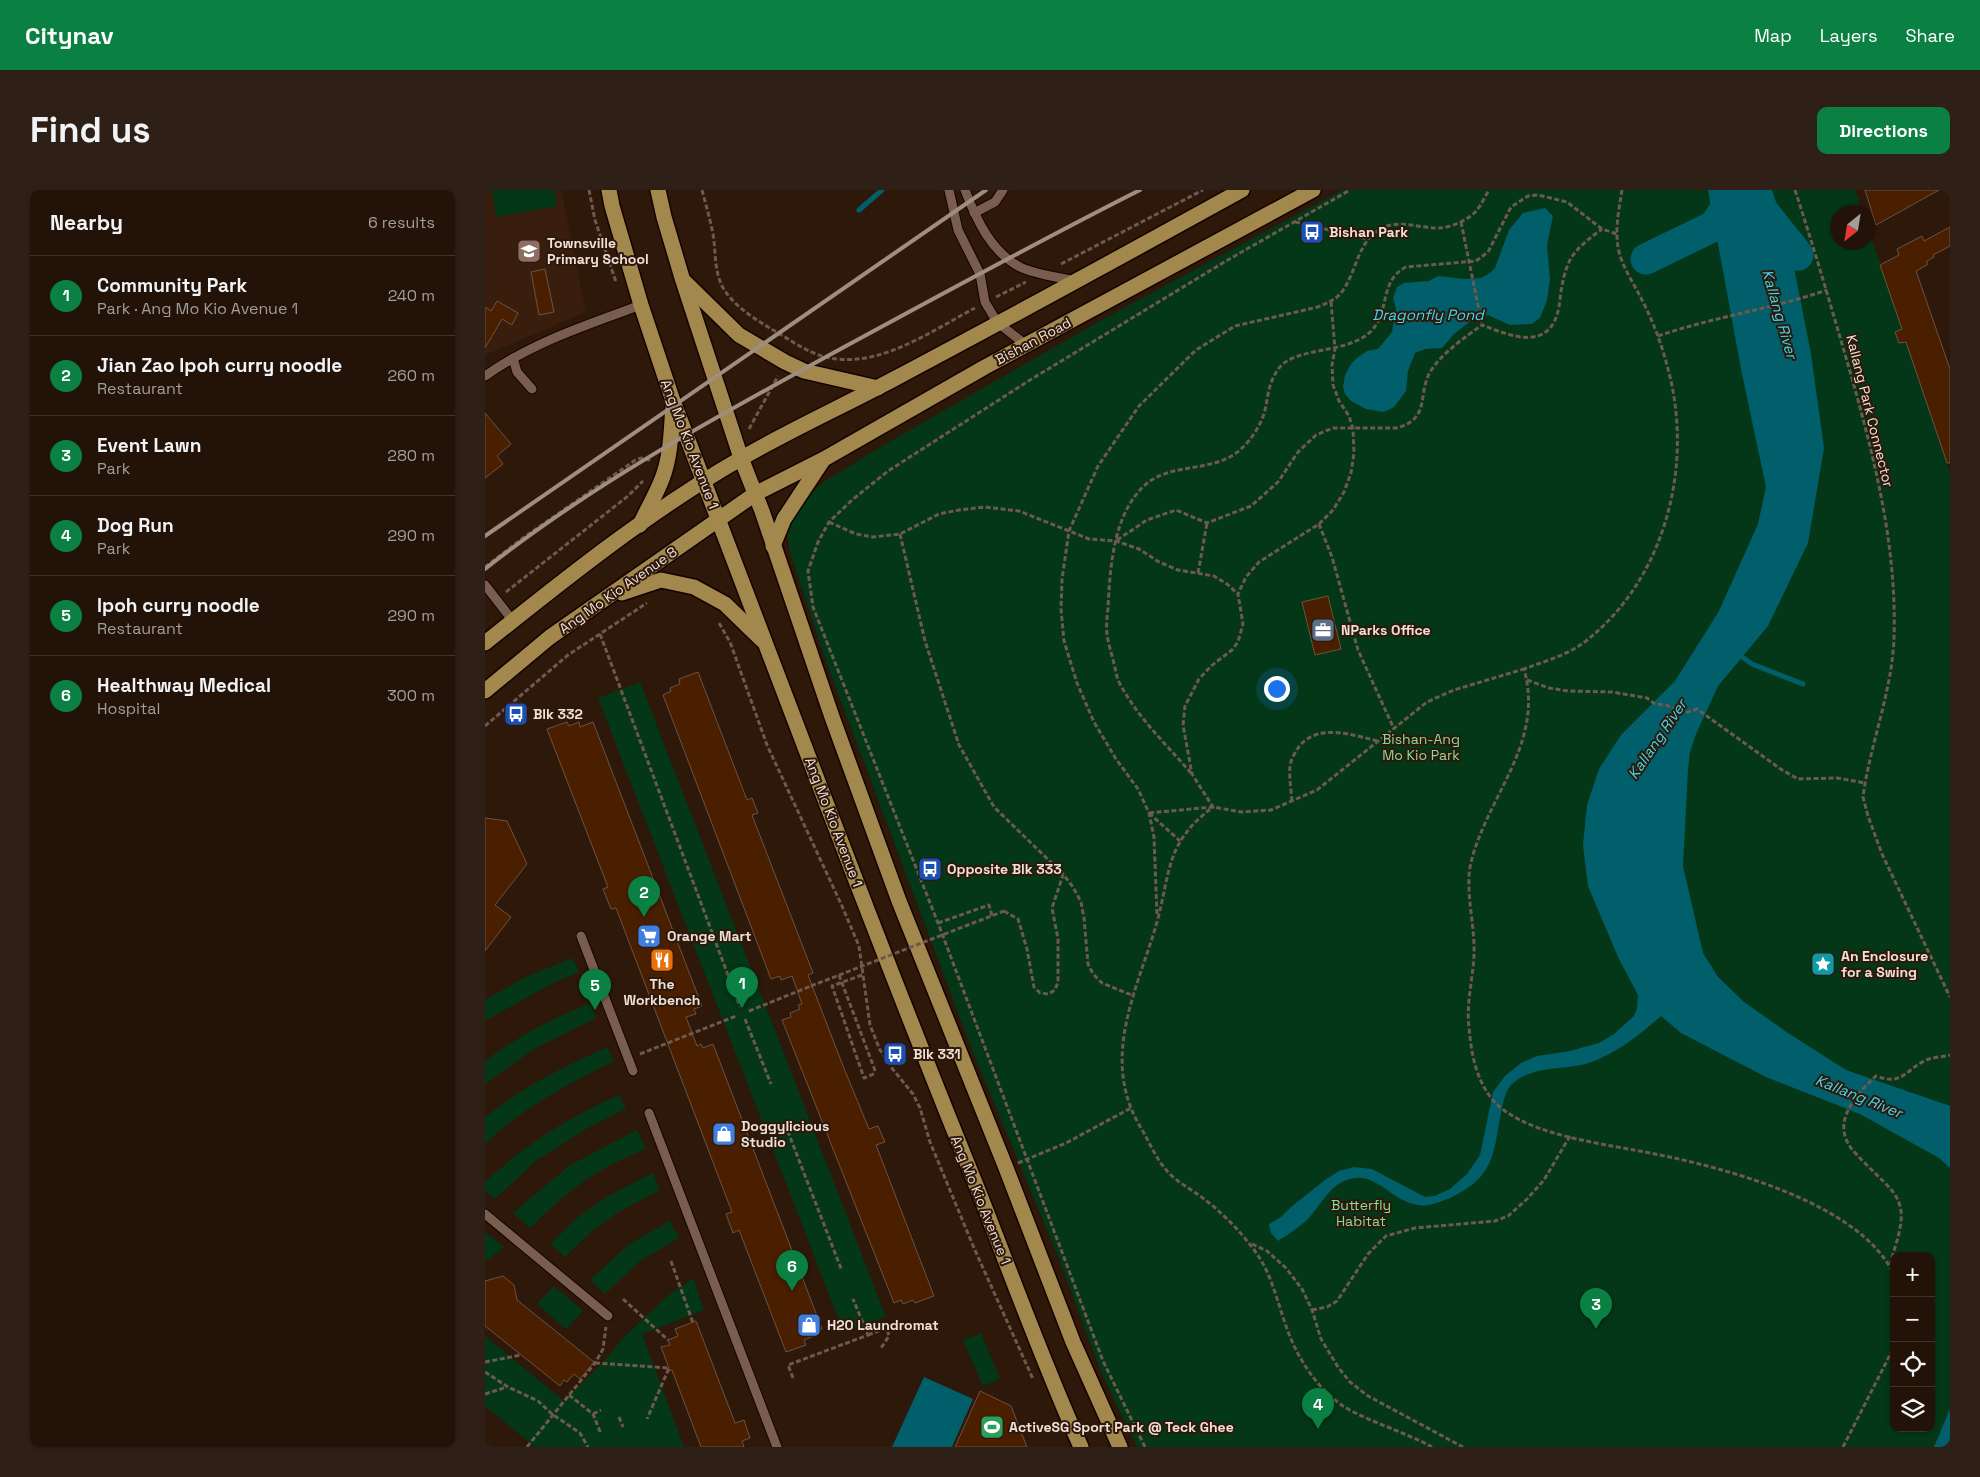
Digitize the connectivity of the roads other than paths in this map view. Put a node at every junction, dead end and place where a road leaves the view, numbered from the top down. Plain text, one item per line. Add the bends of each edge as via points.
1 (609, 190) edge
2 (658, 190) edge
3 (949, 190) edge
4 (965, 190) edge
5 (1003, 190) edge
6 (1242, 190) edge
7 (1313, 190) edge
8 (974, 213) junction
9 (683, 280) junction
10 (1077, 281) junction
11 (641, 305) junction
12 (997, 322) junction
13 (1026, 344) junction
14 (513, 358) junction
15 (485, 376) edge
16 (878, 388) junction
17 (531, 389) dead end
18 (673, 401) junction
19 (741, 458) junction
20 (824, 458) junction
21 (704, 481) junction
22 (755, 494) junction
23 (719, 520) junction
24 (639, 526) junction
25 (773, 546) junction
26 (485, 586) edge
27 (607, 598) junction
28 (513, 621) junction
29 (485, 643) edge
30 (765, 643) junction
31 (485, 692) edge
32 (581, 936) dead end
33 (633, 1071) dead end
34 (649, 1113) dead end
35 (485, 1214) edge
36 (608, 1316) road end
37 (777, 1447) edge
38 (1081, 1447) edge
39 (1120, 1447) edge

1 - 11 main road, Ang Mo Kio Avenue 1
2 - 9 main road
3 - 12 lane via 958,230 980,274 985,302
4 - 8 lane
5 - 8 lane via 995,202
6 - 10 main road
7 - 13 main road, Bishan Road
8 - 10 lane via 1001,253 1021,267
9 - 16 main road via 739,335 785,362 803,371
9 - 19 main road
10 - 12 main road
11 - 14 lane via 569,331
11 - 18 main road, Ang Mo Kio Avenue 1
12 - 13 lane
12 - 16 main road
13 - 20 main road, Bishan Road
14 - 15 lane
14 - 17 lane via 517,372
16 - 19 main road
18 - 21 main road, Ang Mo Kio Avenue 1
18 - 24 main road via 666,467
19 - 21 main road
19 - 22 main road
20 - 22 main road, Bishan Road
20 - 25 main road via 783,519
21 - 23 main road, Ang Mo Kio Avenue 1
21 - 24 main road
22 - 23 main road, Ang Mo Kio Avenue 8
22 - 25 main road
23 - 27 main road, Ang Mo Kio Avenue 8
23 - 30 main road, Ang Mo Kio Avenue 1
24 - 28 main road
25 - 39 main road via 899,901 1073,1342
26 - 28 lane
27 - 30 main road via 661,580 694,587 725,604
27 - 31 main road, Ang Mo Kio Avenue 8 via 550,637
28 - 29 main road
30 - 38 main road, Ang Mo Kio Avenue 1 via 927,1065
32 - 33 lane
34 - 37 lane
35 - 36 lane

